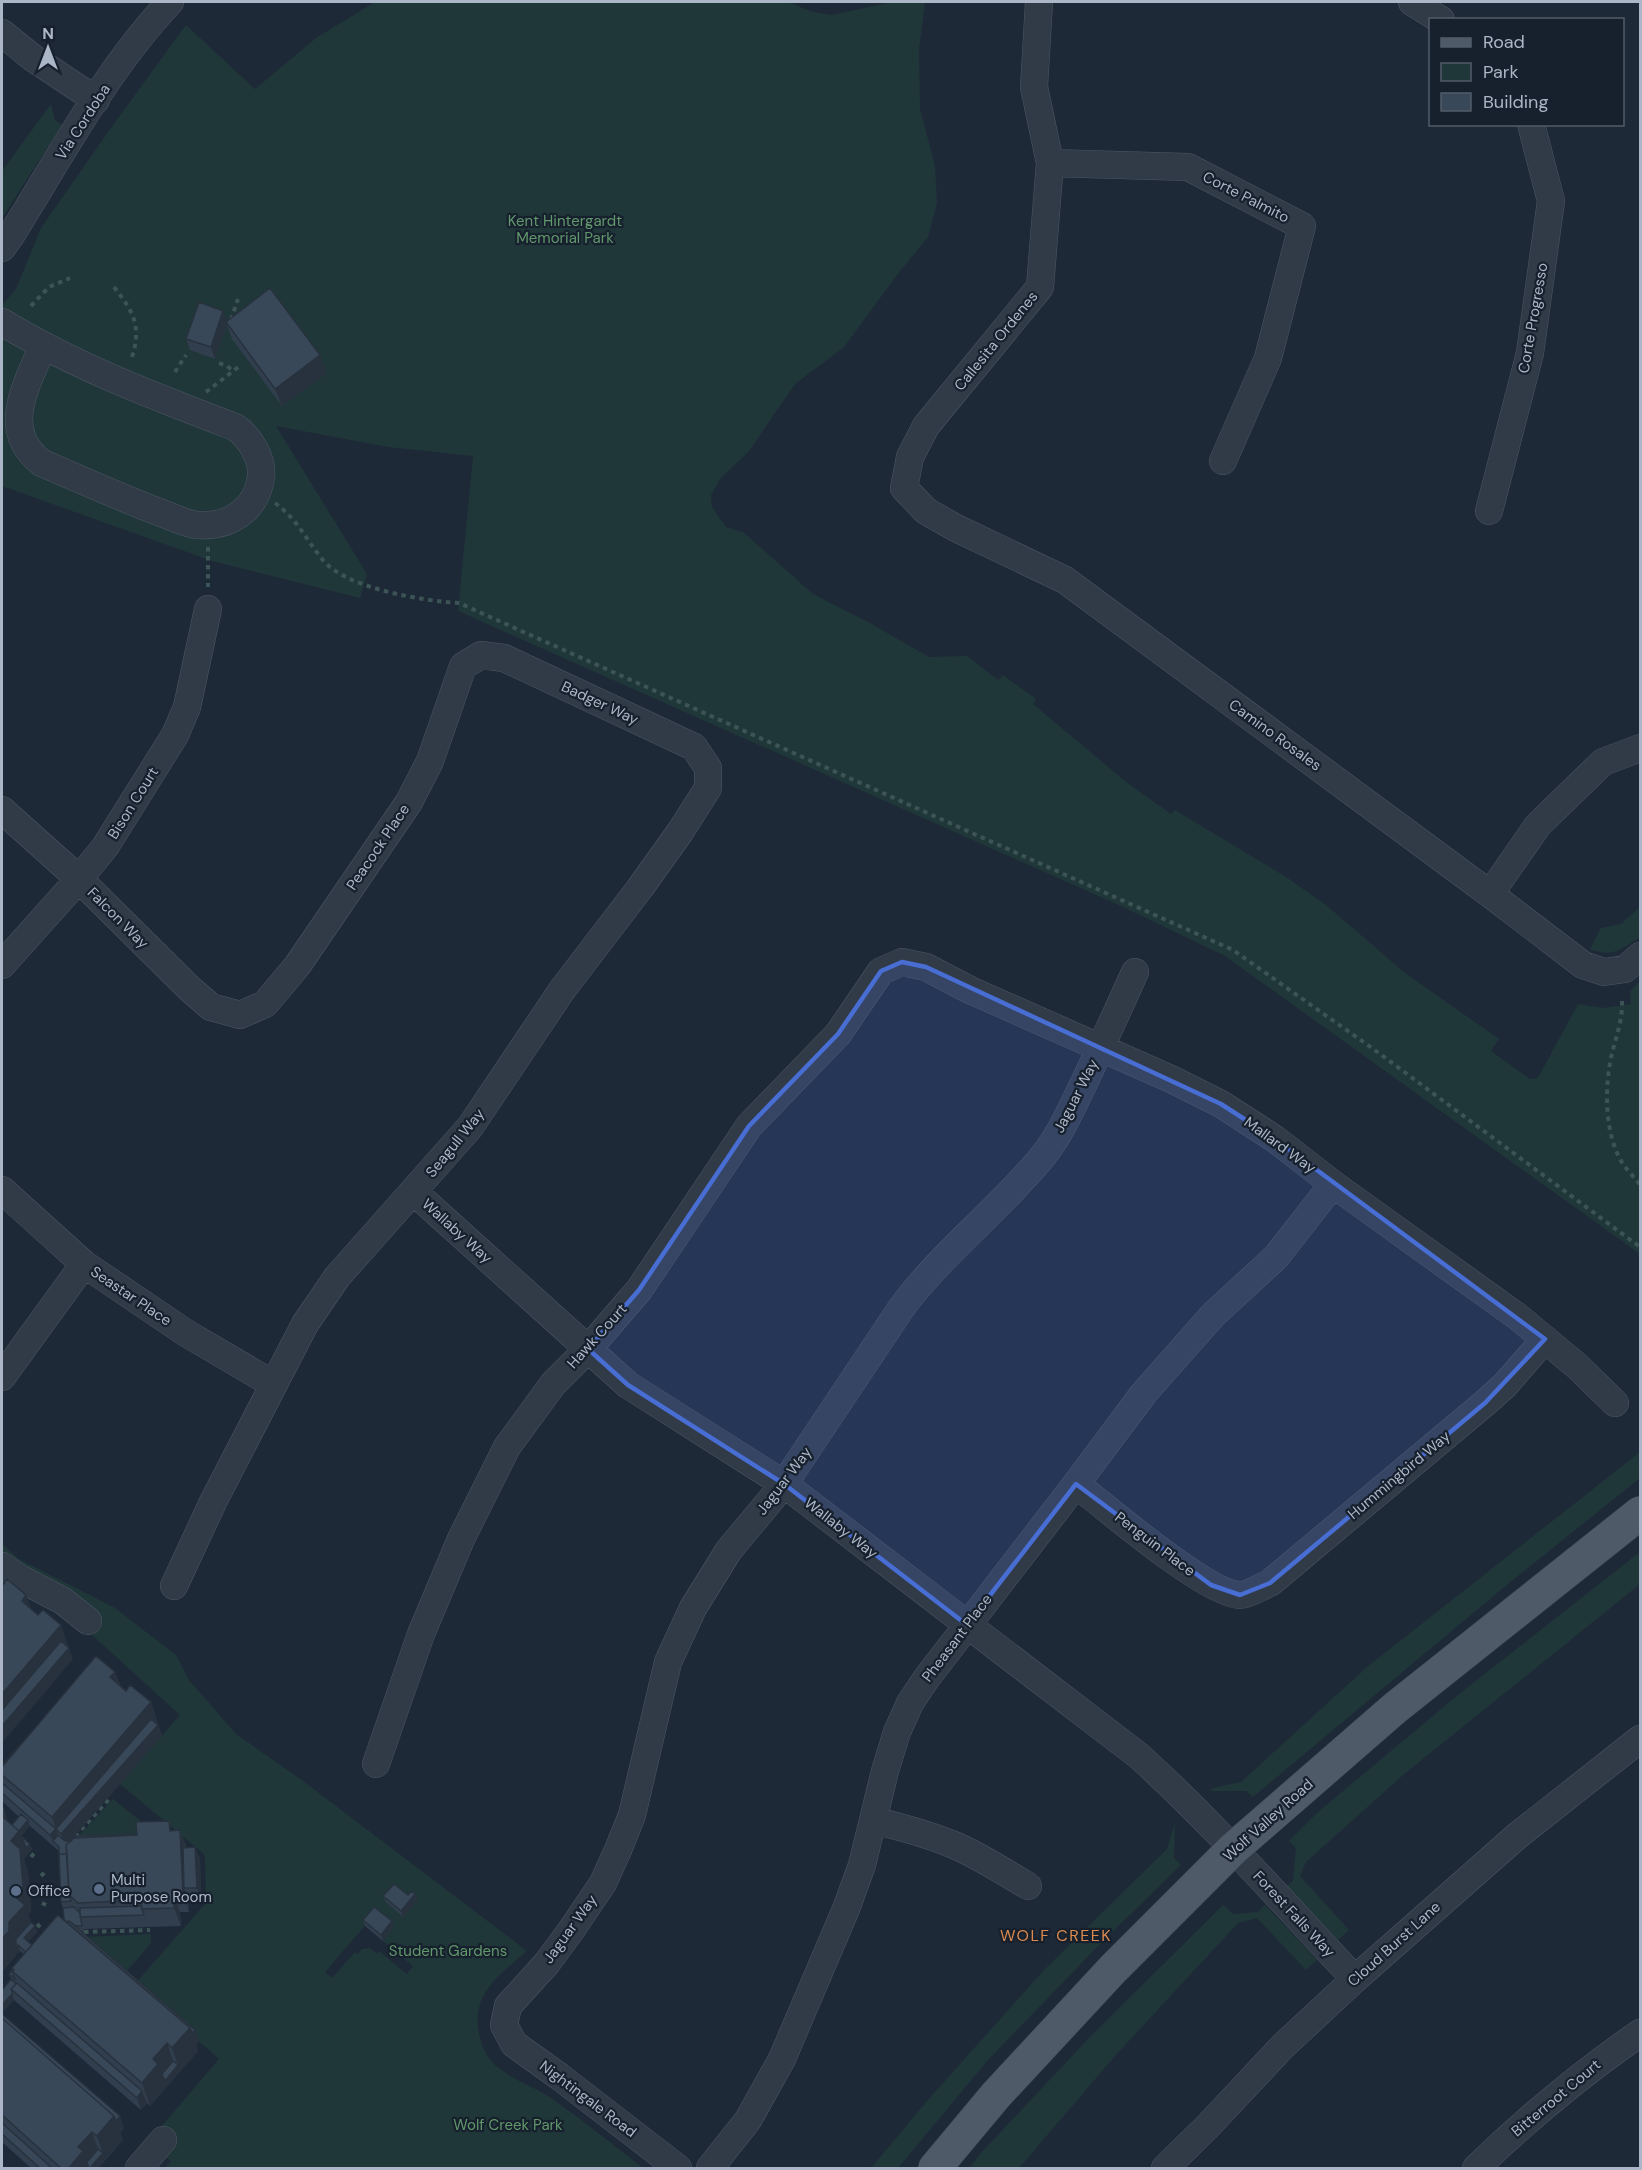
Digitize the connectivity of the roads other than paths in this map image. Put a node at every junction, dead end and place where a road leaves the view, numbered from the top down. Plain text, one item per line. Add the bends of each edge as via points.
1 (170, 2) edge
2 (1039, 2) edge
3 (1412, 2) edge
4 (1439, 18) edge
5 (2, 33) edge
6 (96, 100) junction
7 (1532, 126) edge
8 (1050, 163) junction
9 (2, 248) edge
10 (2, 322) edge
11 (43, 346) junction
12 (1223, 461) dead end
13 (904, 488) joint
14 (1489, 511) dead end
15 (208, 609) road end
16 (481, 655) joint
17 (1641, 748) edge
18 (708, 768) joint
19 (2, 810) edge
20 (79, 879) junction
21 (1490, 894) junction
22 (1641, 956) edge
23 (902, 962) joint
24 (2, 965) edge
25 (1135, 972) dead end
26 (240, 1015) joint
27 (1100, 1049) junction
28 (1333, 1184) junction
29 (2, 1190) edge
30 (414, 1192) junction
31 (84, 1264) junction
32 (1545, 1339) junction
33 (588, 1349) junction
34 (2, 1377) edge
35 (273, 1384) junction
36 (1615, 1403) dead end
37 (784, 1484) junction
38 (1076, 1485) junction
39 (1641, 1513) edge
40 (2, 1566) edge
41 (174, 1586) dead end
42 (1240, 1595) joint
43 (88, 1621) dead end
44 (967, 1624) junction
45 (1641, 1739) edge
46 (376, 1764) dead end
47 (873, 1820) junction
48 (1233, 1849) junction
49 (1028, 1886) dead end
50 (1355, 1979) junction
51 (504, 2025) joint
52 (1641, 2033) edge
53 (163, 2140) dead end
54 (139, 2169) edge
55 (678, 2169) edge
56 (710, 2169) edge
57 (935, 2169) edge
58 (1165, 2169) edge
59 (1476, 2169) edge

1 - 6 street, Via Cordoba via 144,30
2 - 8 street, Callesita Ordenes via 1034,87
3 - 4 street
5 - 6 street
6 - 9 street, Via Cordoba
7 - 14 street, Corte Progresso via 1551,201 1530,353
8 - 12 street, Corte Palmito via 1188,167 1302,226 1268,358
8 - 13 street, Callesita Ordenes via 1040,287 926,426 910,457
10 - 11 street
11 - 11 street via 15,411 18,438 30,456 196,525 228,521 252,503 261,476 260,462 243,432
13 - 21 street, Camino Rosales via 926,511 1065,580
15 - 20 street, Bison Court via 187,707 175,735 105,847
16 - 18 street, Badger Way via 504,658 694,747
16 - 26 street, Peacock Place via 463,666 430,761 409,802 297,966 265,1004
17 - 21 street via 1603,762 1538,825
18 - 30 street, Seagull Way via 708,788 680,832 562,990 470,1127
19 - 20 street, Falcon Way
20 - 24 street, Bison Court
20 - 26 street, Falcon Way via 211,1007
21 - 22 street, Camino Rosales via 1583,965 1604,972 1625,969
23 - 27 street, Mallard Way via 926,967
23 - 33 street, Hawk Court via 881,971 838,1034 749,1126 639,1290
25 - 27 street, Jaguar Way
27 - 28 street, Mallard Way via 1221,1104
27 - 37 street, Jaguar Way via 1060,1131 1042,1156 918,1285
28 - 32 street, Mallard Way
28 - 38 street, Pheasant Place via 1276,1257 1213,1315 1143,1393
29 - 31 street, Seastar Place
30 - 33 street, Wallaby Way
30 - 35 street, Seagull Way via 337,1278 305,1324
31 - 34 street
31 - 35 street, Seastar Place via 186,1333
32 - 36 street, Mallard Way
32 - 42 street, Hummingbird Way via 1485,1403 1270,1583
33 - 37 street, Wallaby Way via 628,1384
33 - 46 street, Hawk Court via 553,1384 507,1447 461,1539 421,1634
35 - 41 street, Seagull Way
37 - 44 street, Wallaby Way
37 - 51 street, Jaguar Way via 729,1551 693,1608 668,1662 632,1815 618,1850 603,1883 572,1929 508,2006
38 - 42 street, Penguin Place via 1178,1563 1211,1585
38 - 44 street, Pheasant Place
39 - 48 main road, Wolf Valley Road via 1395,1708
40 - 43 street via 63,1601
44 - 47 street, Pheasant Place via 910,1703 885,1771
44 - 48 street, Wallaby Way via 1140,1756
45 - 50 street, Cloud Burst Lane via 1517,1836
47 - 49 street via 956,1846
47 - 56 street, Pheasant Place via 846,1909 782,2059 748,2120
48 - 50 street, Forest Falls Way
48 - 57 main road, Wolf Valley Road via 1113,1969 996,2095
50 - 58 street, Cloud Burst Lane via 1282,2046
51 - 55 street, Nightingale Road via 514,2044
52 - 59 street, Bitterroot Court via 1547,2104
53 - 54 street

